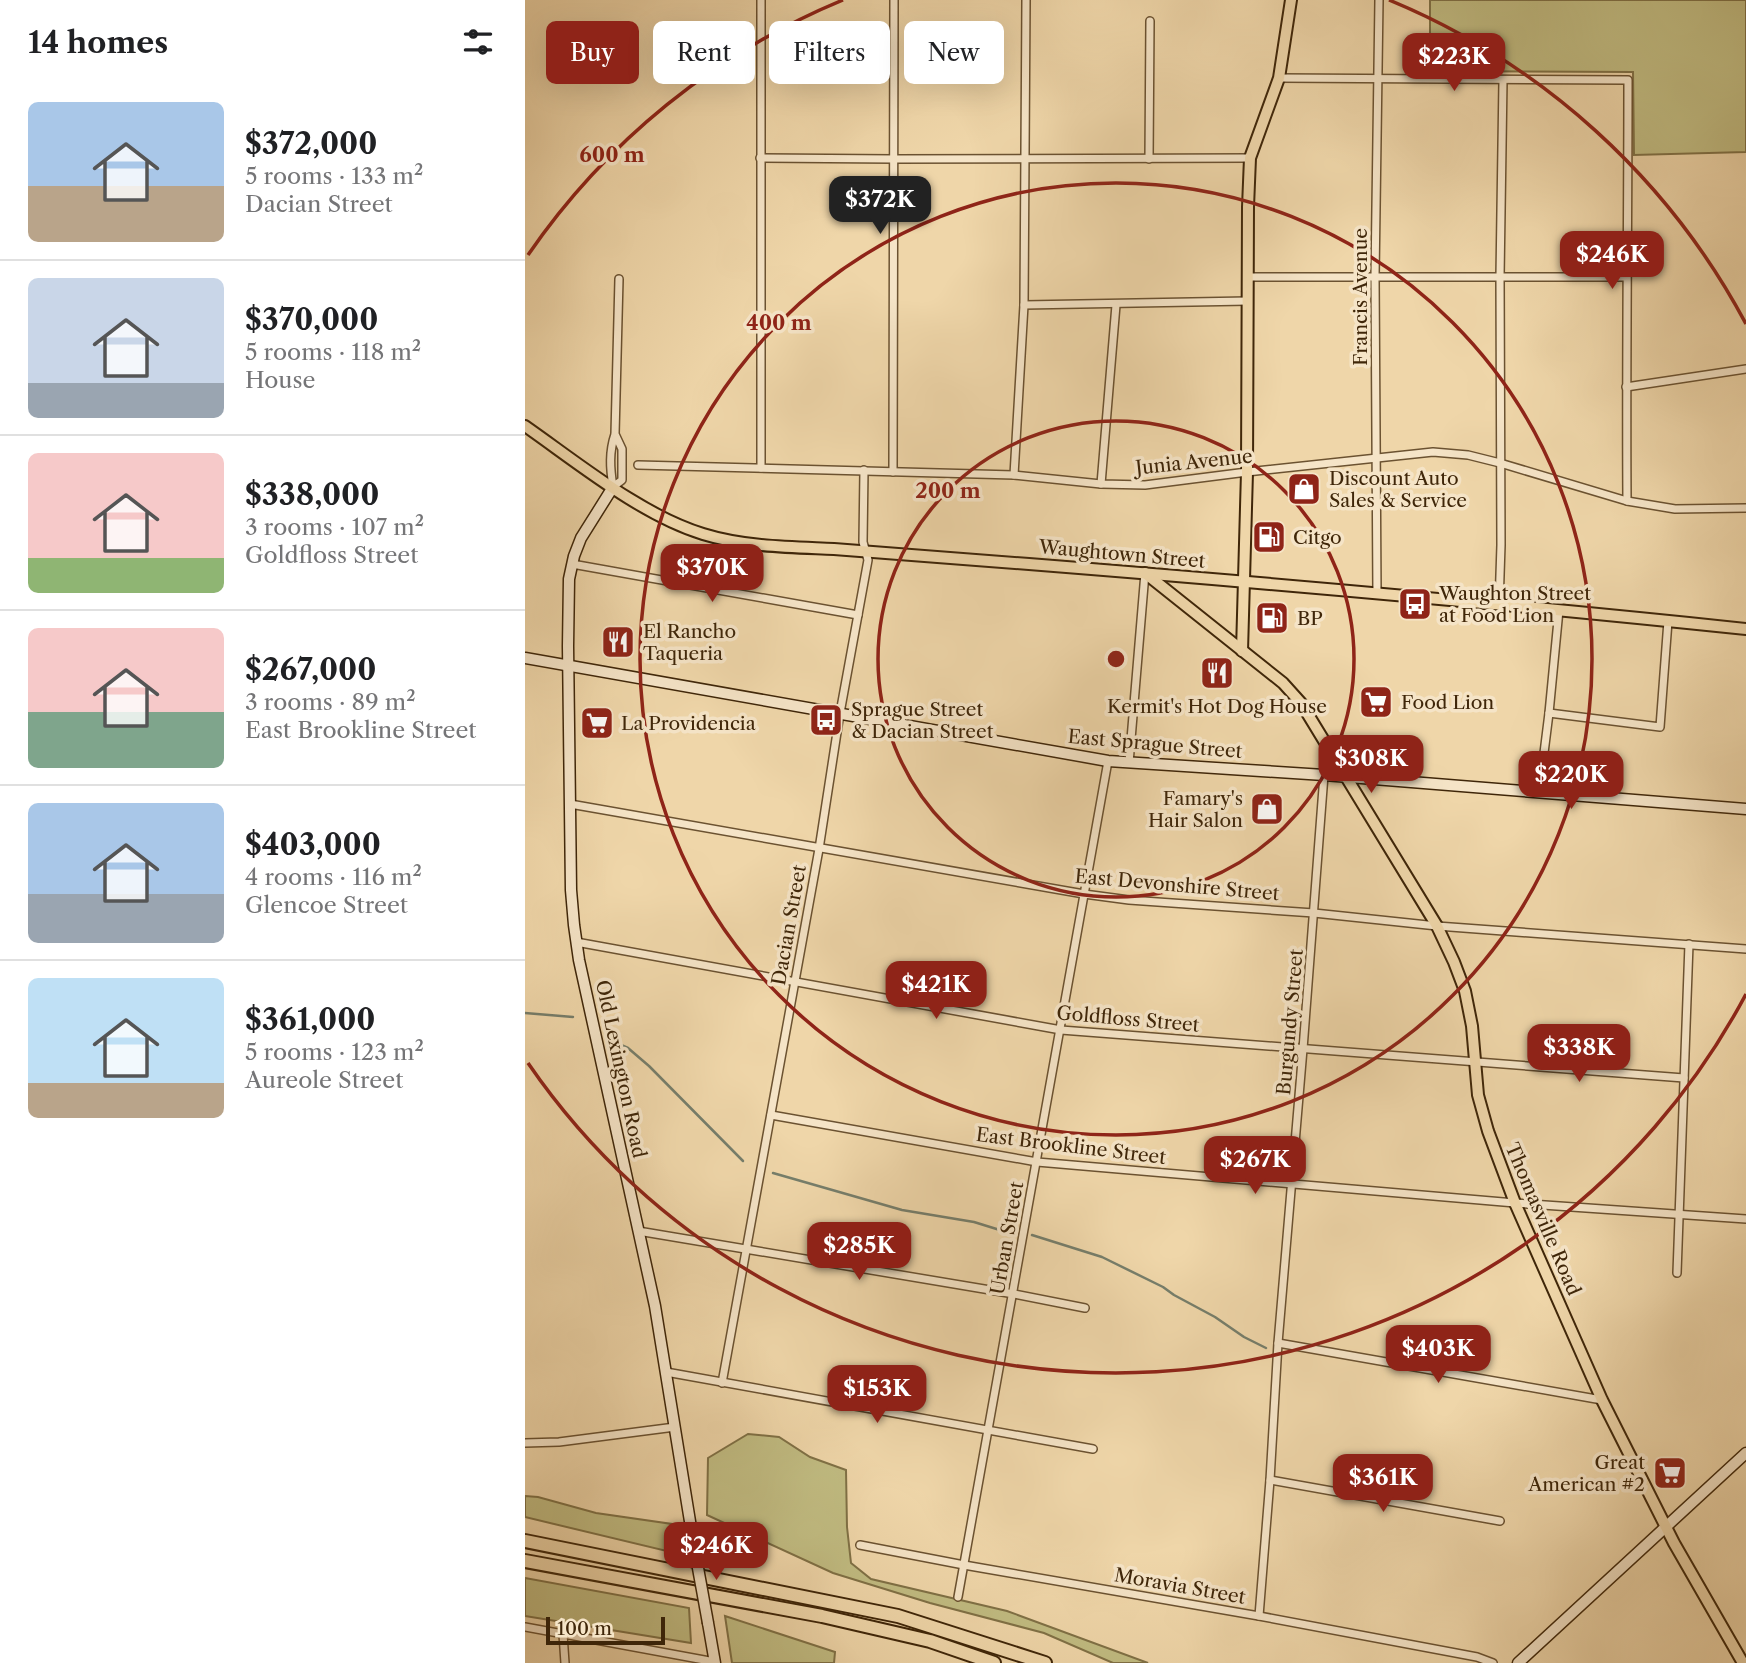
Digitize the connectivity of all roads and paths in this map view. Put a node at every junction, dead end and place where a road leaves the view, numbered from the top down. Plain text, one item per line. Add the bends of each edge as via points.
1 (761, 0) edge
2 (894, 0) edge
3 (1026, 0) edge
4 (1291, 0) edge
5 (1379, 0) edge
6 (1150, 21) dead end
7 (1279, 78) junction
8 (1377, 79) junction
9 (1503, 80) junction
10 (761, 158) junction
11 (1024, 158) junction
12 (1250, 158) junction
13 (894, 159) junction
14 (1149, 159) junction
15 (1248, 277) junction
16 (1375, 277) junction
17 (1500, 277) junction
18 (1626, 277) junction
19 (619, 279) dead end
20 (1248, 301) junction
21 (1024, 305) junction
22 (1116, 305) junction
23 (1746, 369) edge
24 (1626, 387) junction
25 (525, 426) edge
26 (615, 434) junction
27 (1375, 457) junction
28 (1500, 463) junction
29 (638, 465) dead end
30 (761, 468) junction
31 (863, 470) junction
32 (893, 471) junction
33 (1247, 472) junction
34 (1014, 475) junction
35 (1101, 484) junction
36 (613, 487) junction
37 (1627, 501) junction
38 (1746, 508) edge
39 (866, 552) junction
40 (572, 564) junction
41 (1145, 573) junction
42 (1244, 581) junction
43 (1377, 594) junction
44 (1499, 605) junction
45 (1559, 610) junction
46 (858, 615) junction
47 (1668, 621) junction
48 (1746, 629) edge
49 (1242, 651) junction
50 (525, 658) edge
51 (568, 665) junction
52 (840, 713) junction
53 (1549, 713) junction
54 (1108, 761) junction
55 (1129, 763) junction
56 (1324, 775) junction
57 (1347, 777) junction
58 (1539, 793) junction
59 (570, 804) junction
60 (1746, 809) edge
61 (819, 849) junction
62 (1084, 894) junction
63 (1314, 913) junction
64 (1437, 926) junction
65 (576, 942) junction
66 (1689, 944) junction
67 (1746, 949) edge
68 (794, 981) junction
69 (1061, 1030) junction
70 (1303, 1049) junction
71 (1475, 1063) junction
72 (1684, 1078) junction
73 (771, 1115) junction
74 (1037, 1162) junction
75 (1292, 1185) junction
76 (1515, 1203) junction
77 (1679, 1214) junction
78 (1746, 1219) edge
79 (638, 1231) junction
80 (747, 1249) junction
81 (1677, 1273) dead end
82 (1014, 1294) junction
83 (1085, 1308) dead end
84 (1278, 1343) junction
85 (666, 1372) junction
86 (722, 1383) junction
87 (1602, 1399) junction
88 (675, 1427) junction
89 (989, 1431) junction
90 (525, 1443) edge
91 (1093, 1449) dead end
92 (1746, 1453) edge
93 (1270, 1480) junction
94 (1500, 1521) dead end
95 (1666, 1527) junction
96 (525, 1540) edge
97 (860, 1545) dead end
98 (525, 1561) edge
99 (964, 1565) junction
100 (958, 1597) dead end
101 (1259, 1616) junction
102 (525, 1627) edge
103 (563, 1634) junction
104 (930, 1641) junction
105 (565, 1663) edge
106 (715, 1663) edge
107 (975, 1663) edge
108 (994, 1663) edge
109 (1045, 1663) edge
110 (1493, 1663) edge
111 (1518, 1663) edge
112 (1743, 1663) edge

1 - 10 street
2 - 13 street
3 - 11 street
4 - 7 main road
5 - 8 street, Francis Avenue
6 - 14 street
7 - 8 street
7 - 12 main road
8 - 9 street
8 - 16 street, Francis Avenue
9 - 17 street
9 - 18 street via 1628,80
10 - 13 street
10 - 30 street
11 - 13 street
11 - 14 street
11 - 21 street
12 - 14 street
12 - 15 main road
13 - 32 street
15 - 16 street
15 - 20 main road
16 - 17 street
16 - 27 street, Francis Avenue
17 - 18 street
17 - 28 street
18 - 24 street
19 - 26 street, Old Lexington Road
20 - 22 street
20 - 33 main road
21 - 22 street
21 - 34 street
22 - 35 street
23 - 24 street
24 - 37 street
25 - 36 main road, Waughtown Street
26 - 36 street, Old Lexington Road via 610,449
26 - 36 street, Old Lexington Road via 622,449 622,480
27 - 28 street, Junia Avenue via 1433,452
27 - 33 street, Junia Avenue
27 - 43 street, Francis Avenue
28 - 37 street, Junia Avenue
28 - 44 street
29 - 30 street, Junia Avenue
30 - 31 street, Junia Avenue
31 - 32 street, Junia Avenue
31 - 39 street, Dacian Street
32 - 34 street, Junia Avenue
33 - 35 street, Junia Avenue via 1145,485
33 - 42 main road
34 - 35 street, Junia Avenue
36 - 39 main road, Waughtown Street via 670,521 716,538
36 - 40 main road, Old Lexington Road via 585,529
37 - 38 street, Junia Avenue via 1675,509
39 - 41 main road, Waughtown Street
39 - 46 street, Dacian Street
40 - 46 street
40 - 51 main road, Old Lexington Road
41 - 42 main road, Waughtown Street
41 - 49 main road, Thomasville Road
41 - 55 street
42 - 43 main road, Waughtown Street
42 - 49 main road
43 - 44 main road, Waughtown Street
44 - 45 main road, Waughtown Street
45 - 47 main road, Waughtown Street
45 - 53 street
46 - 52 street, Dacian Street
47 - 48 main road, Waughtown Street
47 - 53 street via 1660,727
49 - 57 main road, Thomasville Road via 1301,702
50 - 51 main road, East Sprague Street
51 - 52 main road, East Sprague Street
51 - 59 main road, Old Lexington Road
52 - 54 main road, East Sprague Street
52 - 61 street, Dacian Street
53 - 58 street
54 - 55 main road, East Sprague Street
54 - 62 street, Urban Street
55 - 56 main road, East Sprague Street
56 - 57 main road, East Sprague Street
56 - 63 street, Burgundy Street
57 - 58 main road, East Sprague Street
57 - 64 main road, Thomasville Road
58 - 60 main road, East Sprague Street
59 - 61 street, East Devonshire Street
59 - 65 main road, Old Lexington Road
61 - 62 street, East Devonshire Street
61 - 68 street, Dacian Street
62 - 63 street, East Devonshire Street
62 - 69 street, Urban Street
63 - 64 street, East Devonshire Street
63 - 70 street, Burgundy Street
64 - 66 street, East Devonshire Street
64 - 71 main road, Thomasville Road via 1465,992
65 - 68 street, Goldfloss Street
65 - 79 main road, Old Lexington Road
66 - 67 street, East Devonshire Street
66 - 72 street
68 - 69 street, Goldfloss Street
68 - 73 street, Dacian Street
69 - 70 street, Goldfloss Street
69 - 74 street, Urban Street
70 - 71 street, Goldfloss Street
70 - 75 street, Burgundy Street
71 - 72 street, Goldfloss Street
71 - 76 main road, Thomasville Road via 1488,1130
72 - 77 street
73 - 74 street, East Brookline Street
73 - 80 street, Dacian Street
74 - 75 street, East Brookline Street
74 - 82 street, Urban Street
75 - 76 street, East Brookline Street
75 - 84 street, Burgundy Street
76 - 77 street, East Brookline Street
76 - 87 main road, Thomasville Road
77 - 78 street, East Brookline Street
77 - 81 street
79 - 80 street
79 - 85 main road, Old Lexington Road
80 - 82 street
80 - 86 street, Dacian Street
82 - 83 street
82 - 89 street, Urban Street
84 - 87 street
84 - 93 street, Burgundy Street
85 - 86 street
85 - 88 main road, Old Lexington Road
86 - 89 street
87 - 95 main road, Thomasville Road
88 - 90 street
88 - 106 main road, Old Lexington Road, bridge
89 - 91 street
89 - 99 street, Urban Street
92 - 95 main road
93 - 94 street
93 - 101 street, Burgundy Street
95 - 111 main road
95 - 112 main road, Thomasville Road
96 - 109 highway via 898,1616
97 - 99 street, Moravia Street
98 - 104 highway
99 - 100 street, Urban Street
99 - 101 street, Moravia Street
101 - 110 street, Moravia Street
102 - 103 street
103 - 105 street
103 - 106 street
104 - 107 highway
104 - 108 highway

